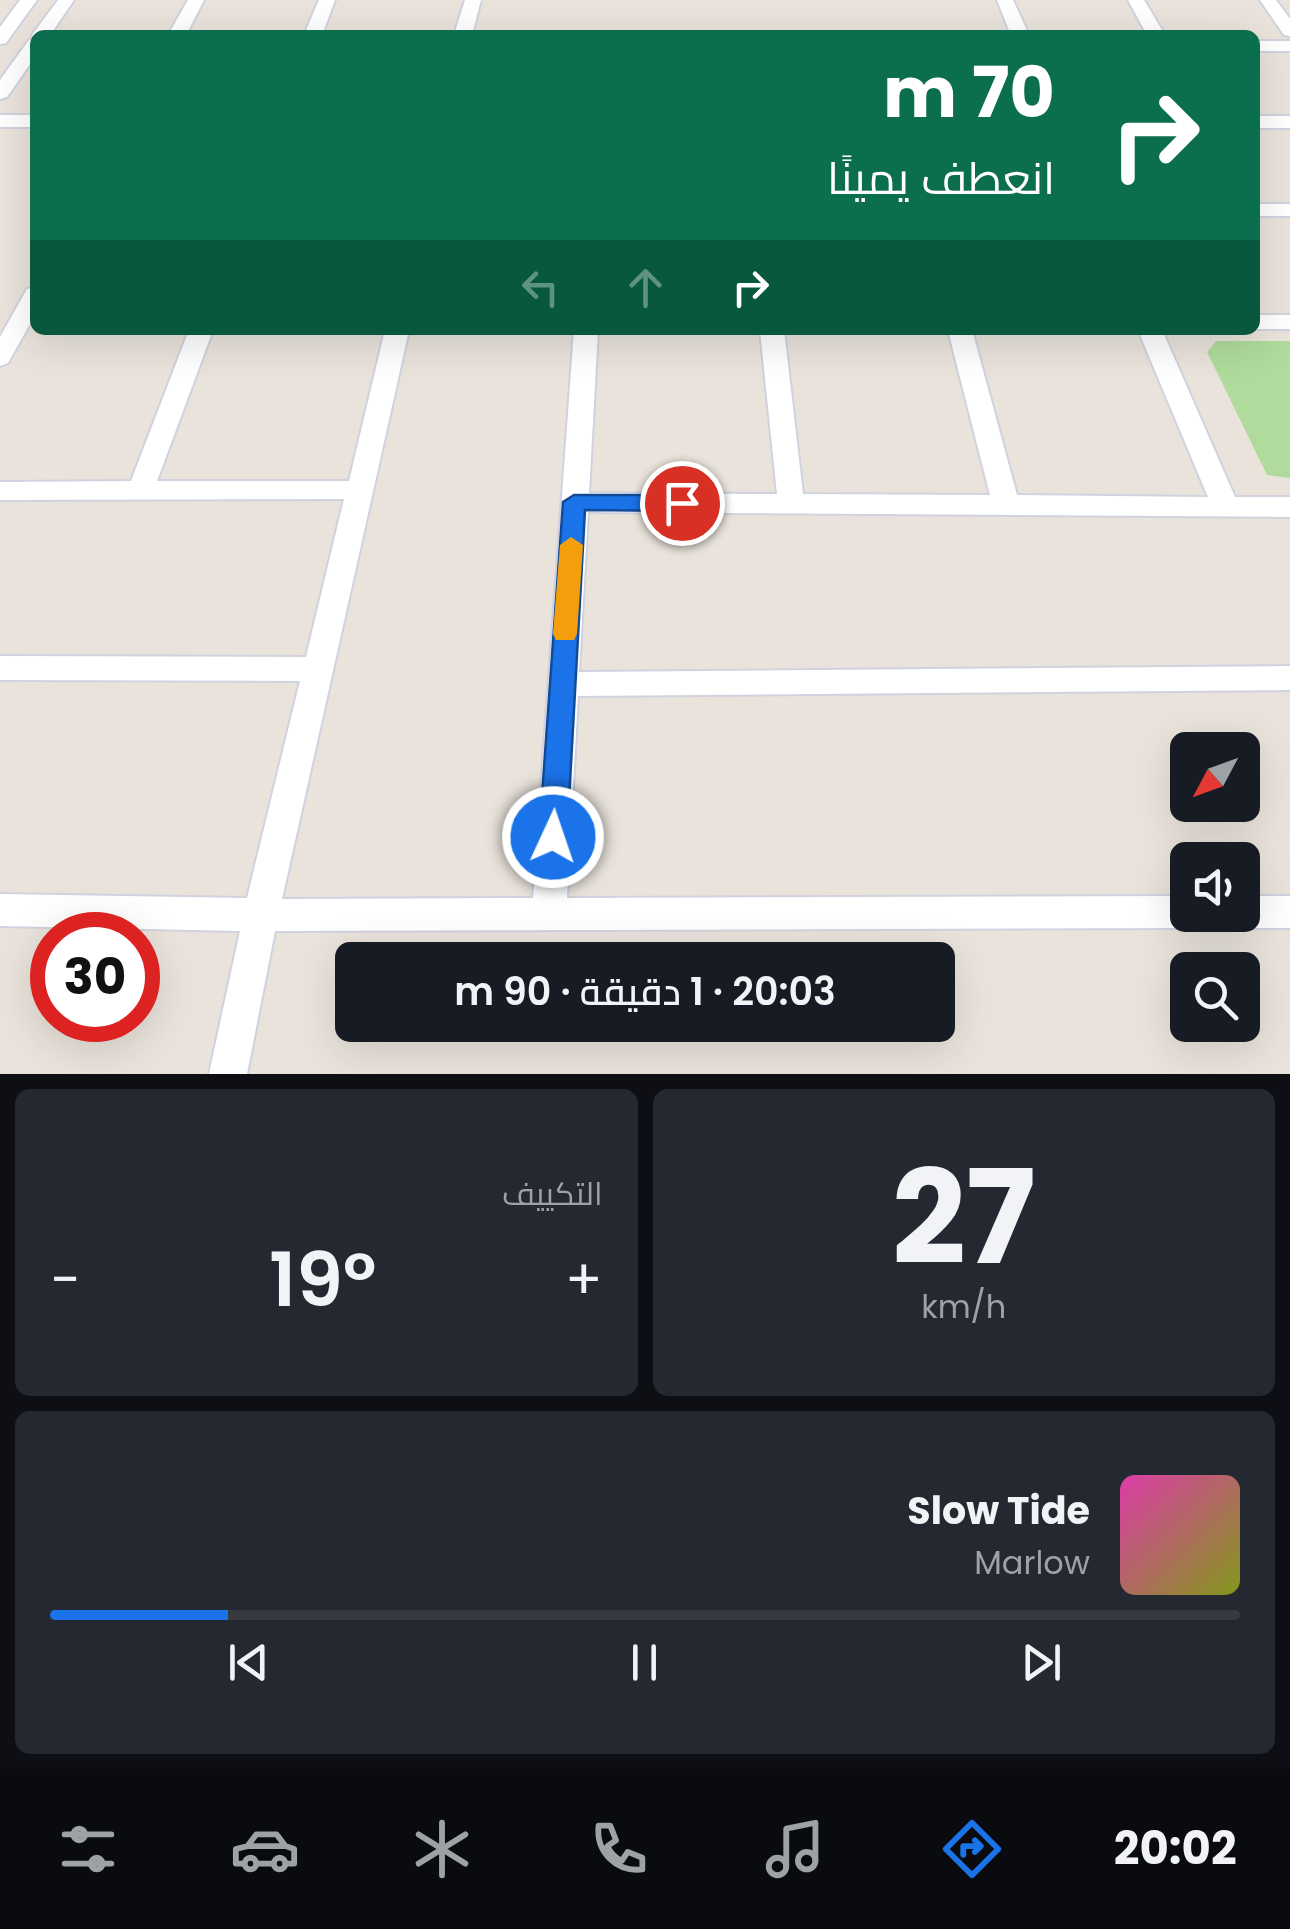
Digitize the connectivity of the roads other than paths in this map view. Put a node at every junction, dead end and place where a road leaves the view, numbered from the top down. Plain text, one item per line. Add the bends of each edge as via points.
1 (29, 0) edge
2 (66, 0) edge
3 (196, 0) edge
4 (327, 0) edge
5 (472, 0) edge
6 (1005, 0) edge
7 (1136, 0) edge
8 (1268, 0) edge
9 (45, 30) edge
10 (180, 30) edge
11 (315, 30) edge
12 (464, 30) edge
13 (1018, 30) edge
14 (1153, 30) edge
15 (1290, 31) edge
16 (0, 39) edge
17 (1260, 46) edge
18 (1290, 46) edge
19 (30, 51) edge
20 (0, 93) edge
21 (0, 121) edge
22 (30, 121) edge
23 (1260, 122) edge
24 (1290, 122) edge
25 (1260, 210) edge
26 (1290, 210) edge
27 (30, 303) edge
28 (1260, 322) edge
29 (1290, 322) edge
30 (199, 335) edge
31 (396, 335) edge
32 (586, 335) edge
33 (773, 335) edge
34 (961, 335) edge
35 (1152, 335) edge
36 (0, 358) edge
37 (359, 490) junction
38 (140, 491) junction
39 (0, 492) edge
40 (574, 502) junction
41 (791, 504) junction
42 (1006, 505) junction
43 (1225, 506) junction
44 (1290, 506) edge
45 (0, 668) edge
46 (318, 669) junction
47 (1290, 678) edge
48 (561, 684) junction
49 (0, 910) edge
50 (1170, 912) edge
51 (1260, 912) edge
52 (1290, 912) edge
53 (549, 914) junction
54 (261, 915) junction
55 (228, 1074) edge

1 - 16 street
2 - 9 street
3 - 10 street
4 - 11 street
5 - 12 street
6 - 13 street
7 - 14 street
8 - 15 street
17 - 18 street
19 - 20 street
21 - 22 street
23 - 24 street
25 - 26 street
27 - 36 street
28 - 29 street
30 - 38 street
31 - 37 street
32 - 40 street
33 - 41 street
34 - 42 street
35 - 43 street
37 - 38 street
37 - 46 street
38 - 39 street
40 - 41 street
40 - 48 street
41 - 42 street
42 - 43 street
43 - 44 street
45 - 46 street
46 - 54 street
47 - 48 street
48 - 53 street
49 - 54 street
50 - 53 street
51 - 52 street
53 - 54 street
54 - 55 street

